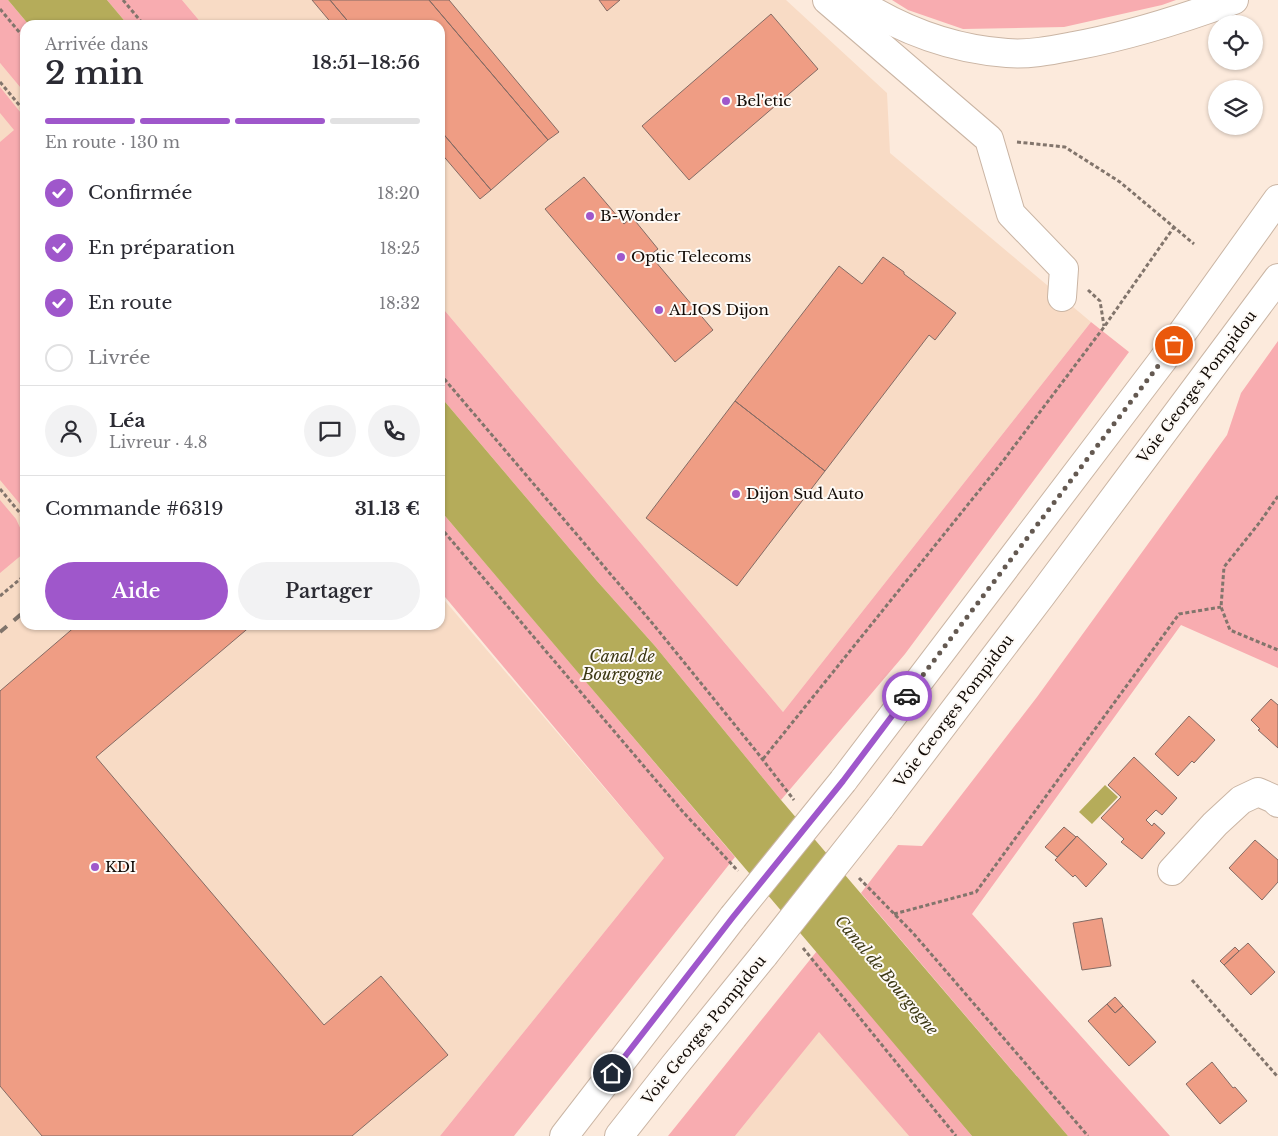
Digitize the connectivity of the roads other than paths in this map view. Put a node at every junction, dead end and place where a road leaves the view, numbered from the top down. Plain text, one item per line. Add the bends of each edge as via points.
1 (827, 0) edge
2 (854, 0) edge
3 (1234, 0) edge
4 (930, 88) junction
5 (1278, 199) edge
6 (1278, 278) edge
7 (1062, 297) dead end
8 (1278, 803) edge
9 (1172, 870) dead end
10 (564, 1136) edge
11 (619, 1136) edge

1 - 4 main road
2 - 3 main road via 876,14 934,40 1008,53 1053,50 1103,41
2 - 4 main road
4 - 7 main road via 990,139 1011,214 1064,269
5 - 10 main road, bridge via 1162,361 843,781
6 - 11 main road, Voie Georges Pompidou, bridge via 880,808
8 - 9 main road via 1258,792 1241,800

